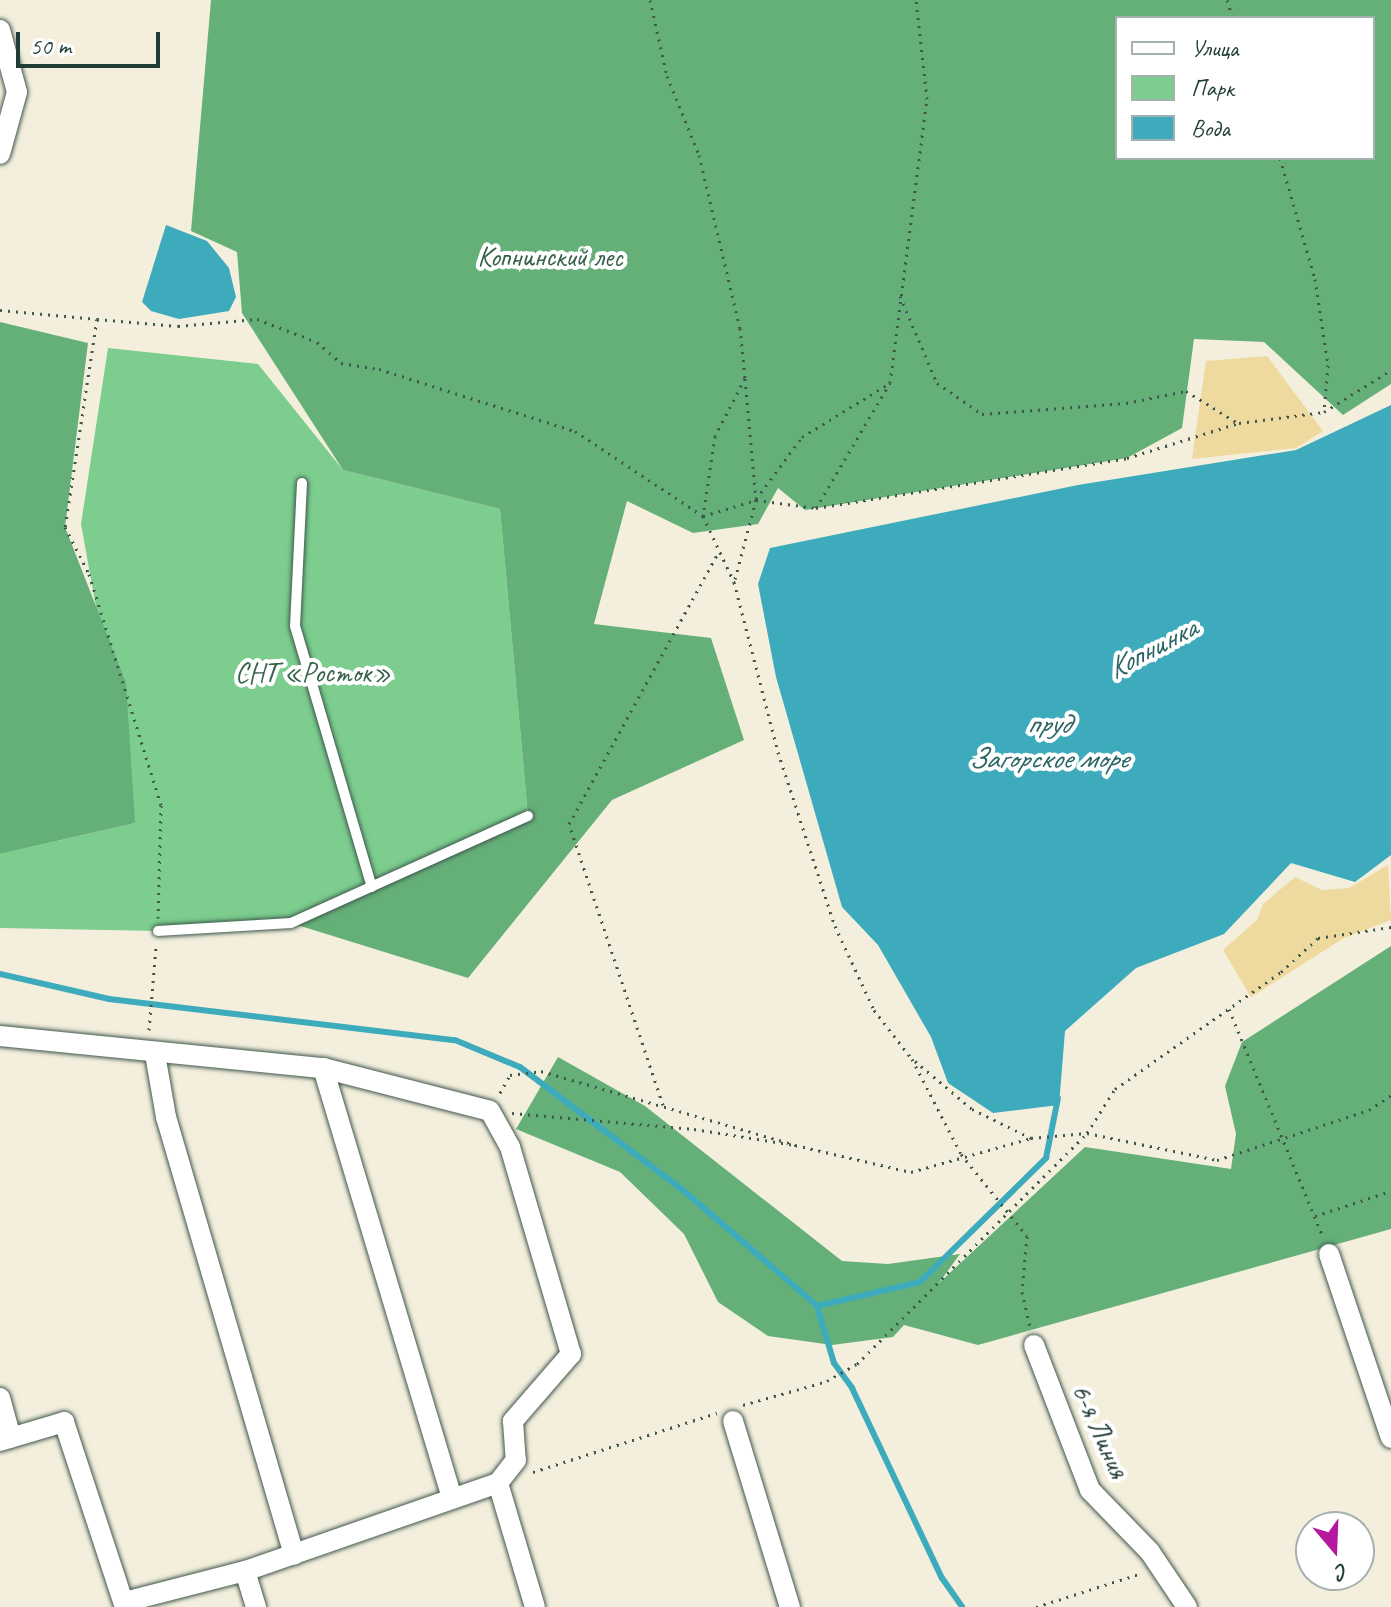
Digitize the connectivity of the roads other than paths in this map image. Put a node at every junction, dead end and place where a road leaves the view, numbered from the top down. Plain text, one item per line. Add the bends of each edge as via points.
1 (0, 30) edge
2 (0, 154) edge
3 (302, 483) dead end
4 (528, 816) dead end
5 (372, 887) junction
6 (158, 931) road end
7 (0, 1036) edge
8 (155, 1054) junction
9 (323, 1068) junction
10 (1329, 1254) road end
11 (1034, 1345) road end
12 (0, 1398) edge
13 (733, 1421) dead end
14 (1391, 1438) edge
15 (5, 1439) edge
16 (498, 1483) junction
17 (452, 1498) junction
18 (294, 1555) junction
19 (245, 1571) junction
20 (125, 1604) edge
21 (256, 1607) edge
22 (535, 1607) edge
23 (790, 1607) edge
24 (1187, 1607) edge

1 - 2 street via 14,75 14,114
3 - 5 lane via 295,626
4 - 5 lane
5 - 6 lane via 291,923
7 - 8 street
8 - 9 street
8 - 18 street via 166,1117
9 - 16 street via 490,1111 510,1147 571,1354 513,1421 516,1460
9 - 17 street
10 - 14 street
11 - 24 street, 6-я Линия via 1090,1490 1160,1567
12 - 15 street
13 - 23 street
15 - 20 street via 64,1422
16 - 17 street
16 - 22 street
17 - 18 street
18 - 19 street
19 - 20 street
19 - 21 street

